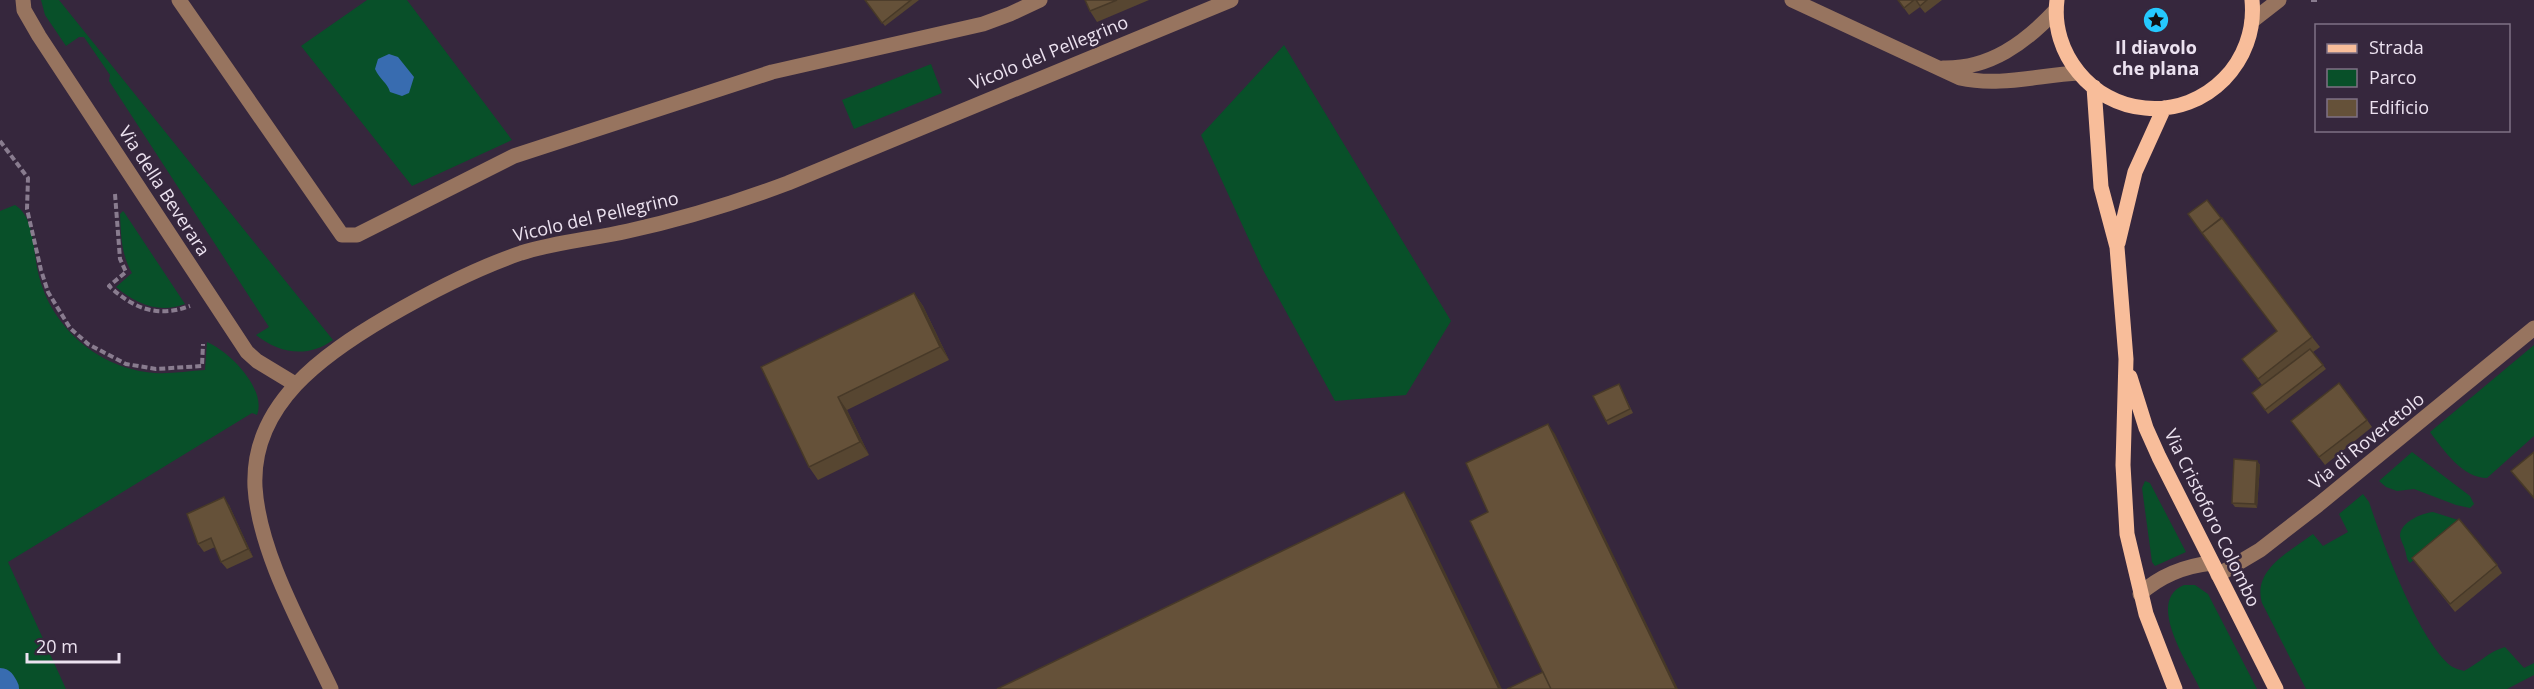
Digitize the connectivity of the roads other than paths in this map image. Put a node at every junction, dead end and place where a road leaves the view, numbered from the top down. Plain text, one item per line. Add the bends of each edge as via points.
1 (23, 0) edge
2 (179, 0) edge
3 (1040, 0) edge
4 (1231, 0) edge
5 (1792, 0) edge
6 (2252, 0) edge
7 (2279, 0) edge
8 (2056, 5) edge
9 (2252, 21) junction
10 (1941, 68) junction
11 (2079, 73) junction
12 (2094, 87) junction
13 (2164, 108) junction
14 (2117, 247) junction
15 (2534, 328) edge
16 (2126, 359) junction
17 (295, 384) junction
18 (2215, 569) junction
19 (2140, 594) junction
20 (331, 689) edge
21 (2175, 689) edge
22 (2276, 689) edge

1 - 17 street, Via della Beverara via 24,10 39,36 247,352
2 - 3 street via 342,235 357,235 514,156 772,72 983,24
4 - 17 street, Vicolo del Pellegrino via 746,199 674,221 572,240 493,264 418,298 353,336
5 - 10 street
6 - 9 main road
7 - 9 street
8 - 10 street via 2035,32 2010,51 1968,66
8 - 11 main road via 2064,49
9 - 13 main road via 2242,56 2227,77 2197,99
10 - 11 street via 1975,82
11 - 12 main road
12 - 13 main road via 2125,104
12 - 14 main road, Via Cristoforo Colombo via 2101,187
13 - 14 main road, Via Cristoforo Colombo via 2135,172
14 - 16 main road, Via Cristoforo Colombo
15 - 18 street, Via di Roveretolo via 2254,554
16 - 18 main road, Via Cristoforo Colombo via 2146,428
16 - 19 main road, Via Cristoforo Colombo via 2124,498
17 - 20 street, Vicolo del Pellegrino via 267,429 258,456 258,513 280,581
18 - 19 street, Via di Roveretolo via 2178,570
18 - 22 main road, Via Cristoforo Colombo
19 - 21 main road, Via Cristoforo Colombo

